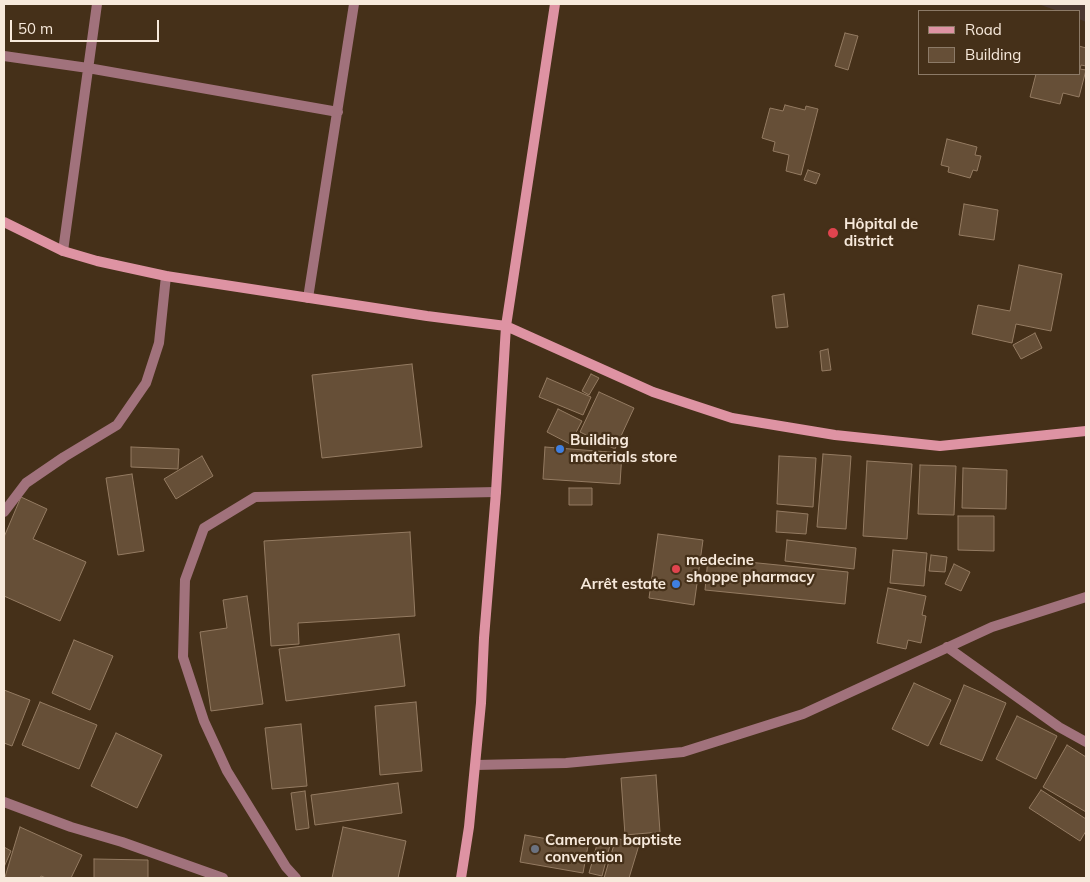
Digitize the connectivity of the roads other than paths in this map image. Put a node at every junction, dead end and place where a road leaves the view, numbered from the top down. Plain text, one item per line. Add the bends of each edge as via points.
1 (97, 4) edge
2 (354, 4) edge
3 (555, 4) edge
4 (4, 56) edge
5 (88, 68) junction
6 (338, 112) junction
7 (4, 222) edge
8 (64, 251) junction
9 (166, 276) junction
10 (308, 298) junction
11 (506, 326) junction
12 (1086, 431) edge
13 (496, 492) junction
14 (4, 512) edge
15 (1086, 597) edge
16 (947, 647) junction
17 (1086, 742) edge
18 (476, 765) junction
19 (4, 802) edge
20 (223, 878) edge
21 (296, 878) edge
22 (461, 878) edge

1 - 5 street
2 - 6 street
3 - 11 street
4 - 5 street
5 - 6 street
5 - 8 street
6 - 10 street
7 - 8 street
8 - 9 street
9 - 10 street
9 - 14 street via 159,343 146,383 116,425 26,483
10 - 11 street
11 - 12 street via 653,392 732,418 940,446
11 - 13 street
13 - 18 street
13 - 21 street via 255,497 204,528 185,580 183,657 204,722 227,771
15 - 16 street via 992,627
16 - 17 street via 1058,727
16 - 18 street via 803,714 683,752 566,763
18 - 22 street
19 - 20 street

